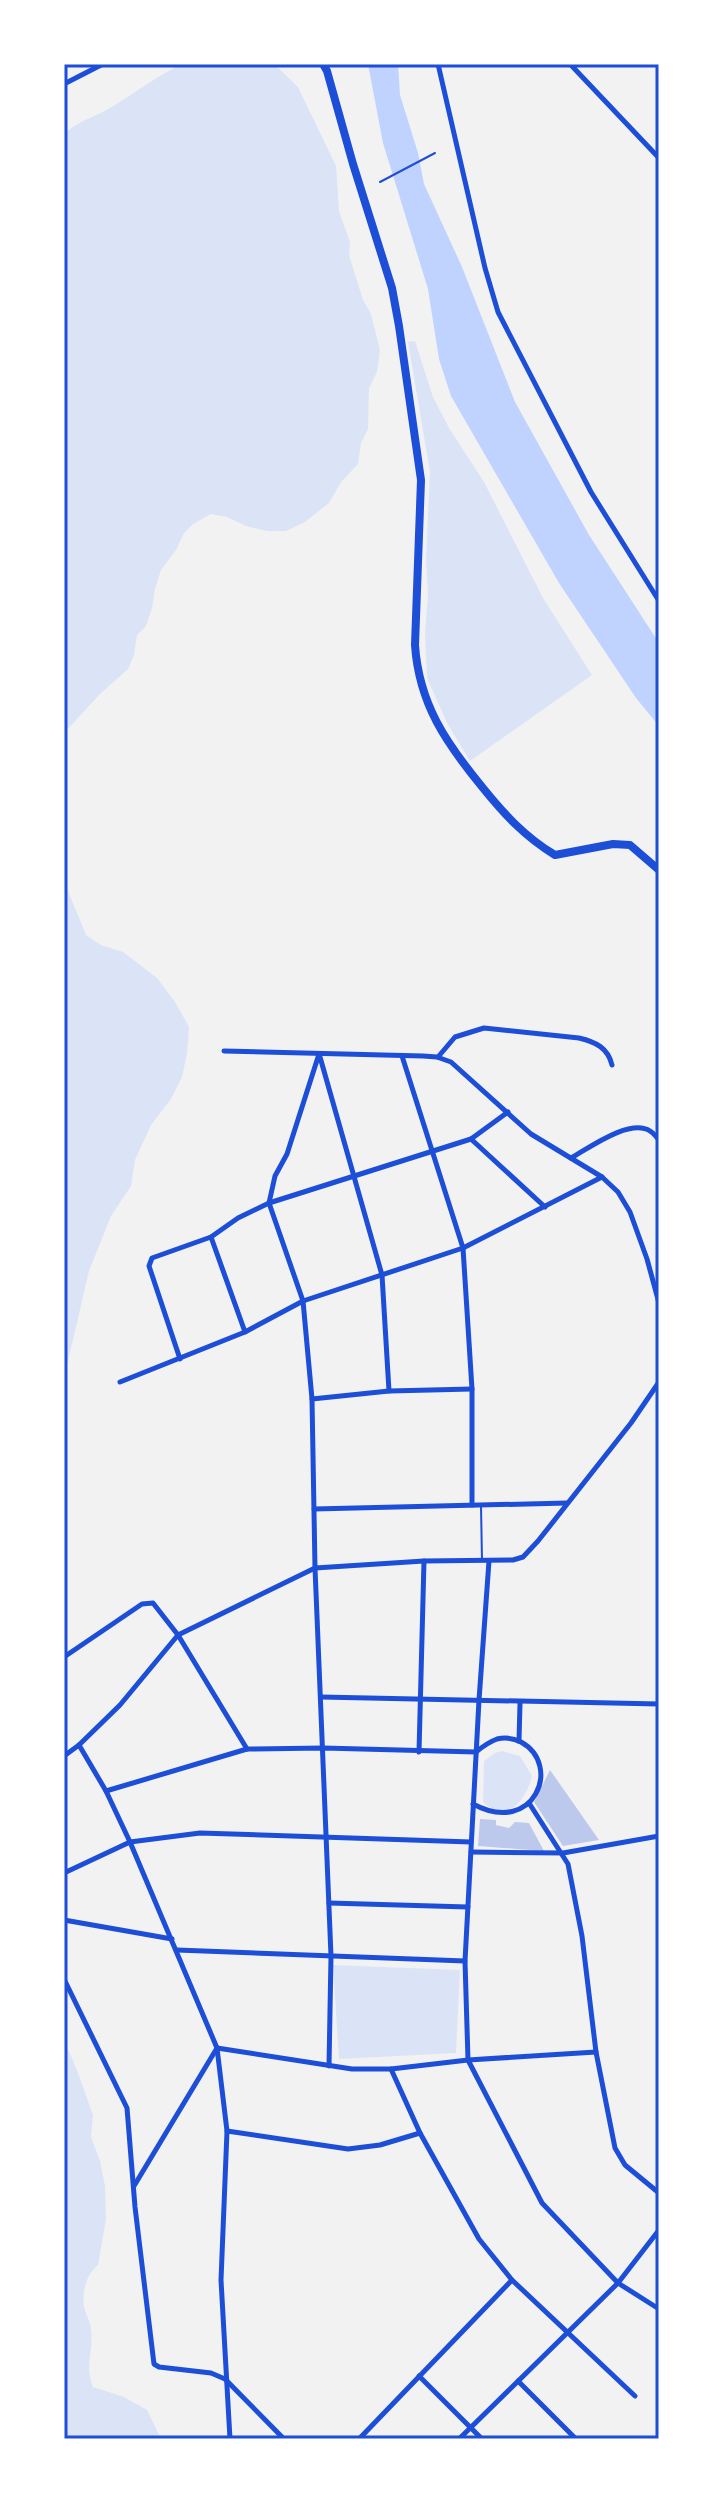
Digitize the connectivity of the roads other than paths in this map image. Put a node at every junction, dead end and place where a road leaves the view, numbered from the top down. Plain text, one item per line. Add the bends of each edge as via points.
1 (103, 64) edge
2 (323, 64) edge
3 (438, 64) edge
4 (570, 64) edge
5 (64, 84) edge
6 (659, 158) edge
7 (659, 601) edge
8 (659, 870) edge
9 (224, 1051) dead end
10 (319, 1054) junction
11 (402, 1056) junction
12 (437, 1057) junction
13 (612, 1065) dead end
14 (508, 1112) junction
15 (471, 1139) junction
16 (659, 1140) edge
17 (432, 1152) junction
18 (571, 1158) junction
19 (354, 1176) junction
20 (602, 1177) junction
21 (269, 1203) junction
22 (545, 1207) junction
23 (211, 1237) junction
24 (463, 1248) junction
25 (382, 1275) junction
26 (303, 1301) junction
27 (659, 1303) edge
28 (245, 1332) junction
29 (180, 1359) junction
30 (120, 1382) dead end
31 (659, 1382) edge
32 (472, 1389) junction
33 (389, 1391) junction
34 (312, 1399) junction
35 (567, 1503) junction
36 (472, 1505) junction
37 (481, 1505) junction
38 (314, 1509) junction
39 (424, 1561) junction
40 (486, 1561) junction
41 (315, 1568) junction
42 (178, 1635) junction
43 (64, 1657) edge
44 (321, 1697) junction
45 (419, 1699) junction
46 (479, 1700) junction
47 (520, 1703) junction
48 (659, 1704) edge
49 (519, 1741) junction
50 (79, 1745) junction
51 (323, 1748) junction
52 (247, 1749) junction
53 (419, 1752) junction
54 (476, 1752) junction
55 (64, 1756) edge
56 (106, 1791) junction
57 (529, 1803) junction
58 (473, 1804) junction
59 (659, 1836) edge
60 (325, 1837) junction
61 (130, 1842) junction
62 (471, 1842) junction
63 (471, 1852) junction
64 (563, 1853) junction
65 (64, 1873) edge
66 (329, 1903) junction
67 (468, 1907) junction
68 (64, 1920) edge
69 (172, 1939) junction
70 (177, 1950) junction
71 (331, 1956) junction
72 (465, 1961) junction
73 (64, 1979) edge
74 (217, 2048) junction
75 (596, 2052) junction
76 (468, 2060) junction
77 (329, 2066) junction
78 (391, 2069) junction
79 (227, 2131) junction
80 (420, 2133) junction
81 (134, 2187) junction
82 (659, 2193) edge
83 (659, 2230) edge
84 (512, 2280) junction
85 (618, 2283) junction
86 (659, 2309) edge
87 (567, 2333) junction
88 (419, 2376) junction
89 (225, 2379) junction
90 (518, 2381) junction
91 (635, 2396) dead end
92 (470, 2427) junction
93 (574, 2437) dead end
94 (230, 2439) edge
95 (284, 2439) edge
96 (359, 2439) edge
97 (459, 2439) edge
98 (482, 2439) edge

1 - 5 street
2 - 8 main road via 399,326 421,480 415,645 427,703 457,755 536,844 555,855 630,845
3 - 7 street via 498,312 591,492
4 - 6 street
9 - 10 street
10 - 11 street
10 - 19 street
10 - 21 street
11 - 12 street
11 - 17 street
12 - 13 street via 455,1037 484,1028 594,1042
12 - 14 street via 451,1062
14 - 15 street
14 - 18 street via 531,1134
15 - 17 street
15 - 22 street
16 - 18 street via 638,1127 617,1132
17 - 19 street
17 - 24 street
18 - 20 street
19 - 21 street
19 - 25 street
20 - 22 street
20 - 27 street via 630,1212
21 - 23 street
21 - 26 street
22 - 24 street
23 - 28 street
23 - 29 street via 152,1258 149,1266
24 - 25 street
24 - 32 street
25 - 26 street
25 - 33 street
26 - 28 street
26 - 34 street
28 - 29 street
29 - 30 street
31 - 35 street
32 - 33 street
32 - 36 street
33 - 34 street
34 - 38 street
35 - 37 street
35 - 40 street via 523,1557
36 - 37 street
36 - 38 street
37 - 40 lane
38 - 41 street
39 - 40 street
39 - 41 street
39 - 45 street
40 - 46 street
41 - 42 street
41 - 44 street
42 - 43 street via 153,1603 142,1604
42 - 50 street
42 - 52 street
44 - 45 street
44 - 51 street
45 - 46 street
45 - 53 street
46 - 47 street
46 - 54 street
47 - 48 street
47 - 49 street
49 - 54 street via 498,1739
49 - 57 street via 529,1747 540,1769
50 - 55 street
50 - 56 street
51 - 52 street
51 - 53 street
51 - 60 street
52 - 56 street
53 - 54 street
54 - 58 street
56 - 61 street
57 - 58 street via 507,1813
57 - 64 street
58 - 62 street
59 - 64 street
60 - 61 street via 200,1833
60 - 62 street
60 - 66 street
61 - 65 street
61 - 69 street
62 - 63 street
63 - 64 street
63 - 67 street
64 - 75 street via 582,1936
66 - 67 street
66 - 71 street
67 - 72 street
68 - 69 street
69 - 70 street
70 - 71 street
70 - 74 street
71 - 72 street
71 - 77 street
72 - 76 street
73 - 81 street via 127,2108
74 - 77 street
74 - 79 street
74 - 81 street
75 - 76 street
75 - 82 street via 618,2156
76 - 78 street
76 - 85 street via 542,2203
77 - 78 street
78 - 80 street
79 - 80 street via 348,2149
79 - 89 street via 221,2280
80 - 84 street via 479,2239
81 - 89 street via 154,2364
83 - 85 street
84 - 87 street
84 - 88 street
85 - 86 street
85 - 87 street
87 - 90 street
87 - 91 street
88 - 92 street
88 - 96 street
89 - 94 street
89 - 95 street
90 - 92 street
90 - 93 street
92 - 97 street
92 - 98 street

